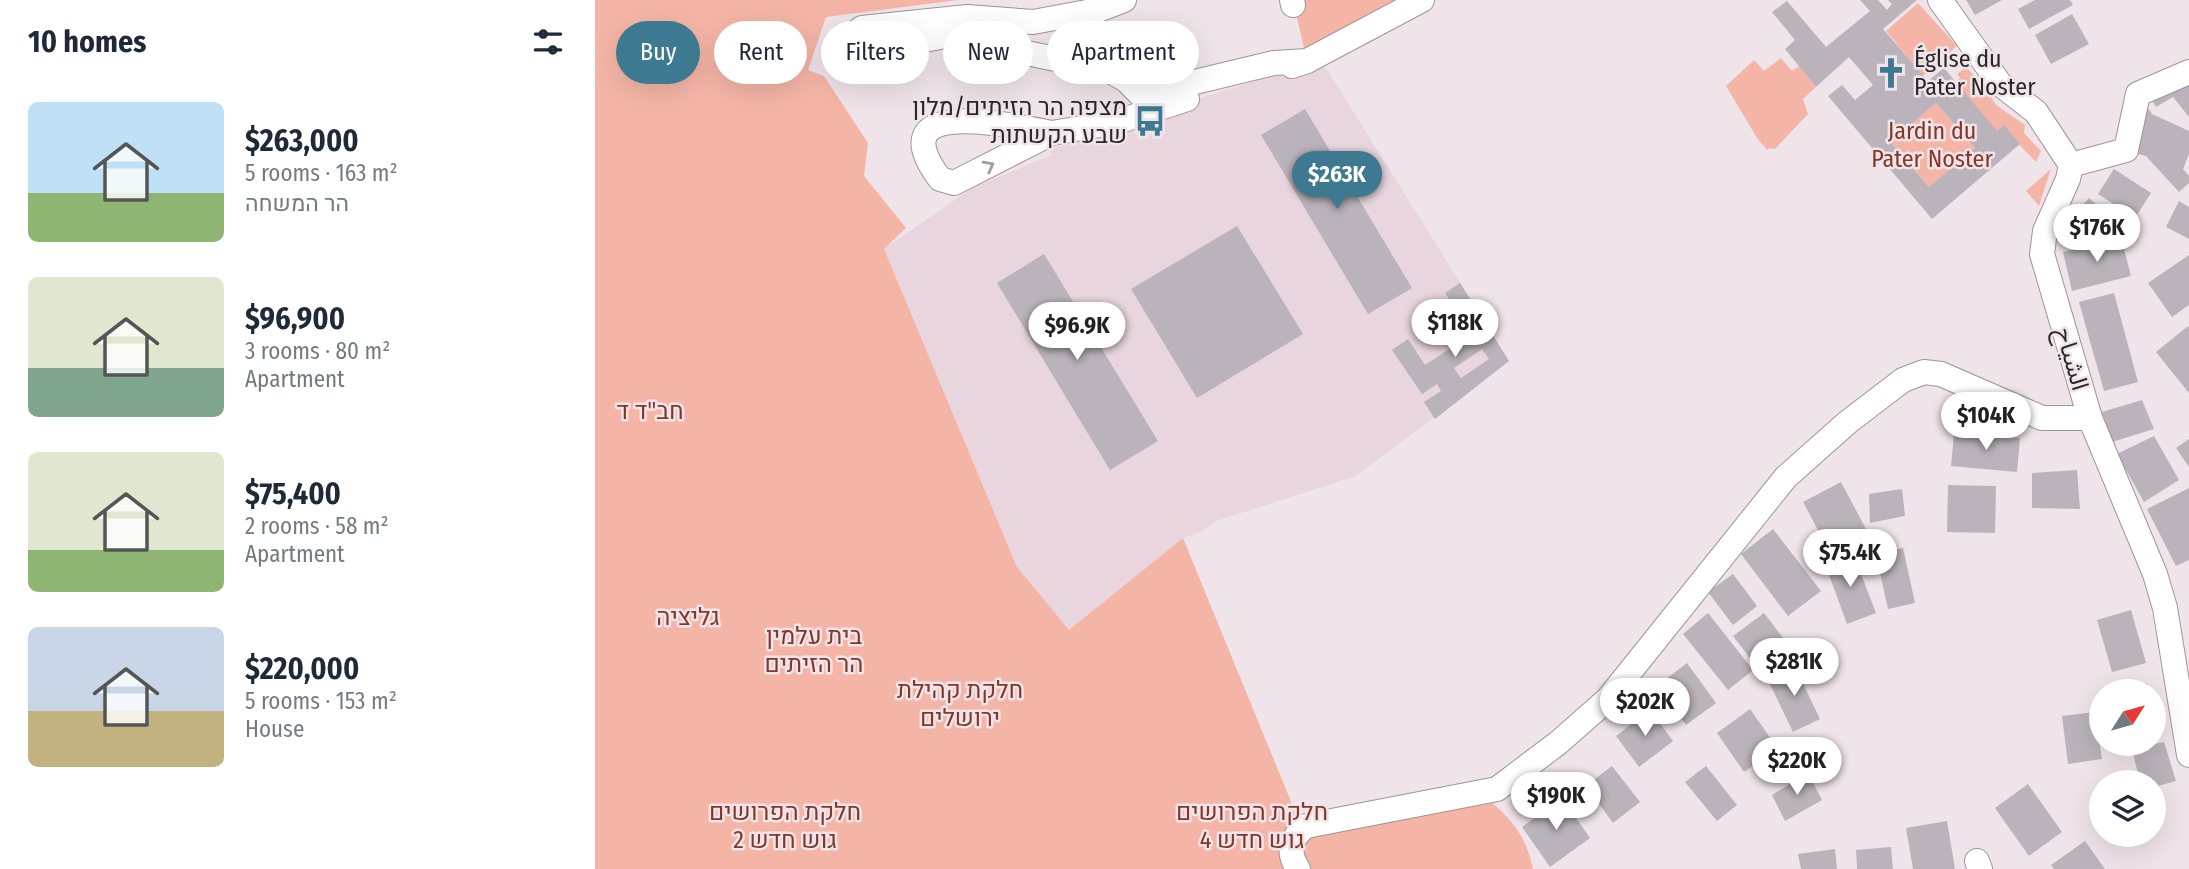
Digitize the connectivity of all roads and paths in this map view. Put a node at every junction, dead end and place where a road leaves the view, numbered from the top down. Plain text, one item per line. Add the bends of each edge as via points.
1 (1124, 0) edge
2 (1422, 0) edge
3 (1940, 0) edge
4 (1307, 61) junction
5 (2189, 72) edge
6 (1052, 133) dead end
7 (2071, 165) junction
8 (2089, 418) junction
9 (2189, 755) edge
10 (1298, 869) edge

1 - 4 street via 1098,10 1033,22 967,17 862,28 846,40 843,55 857,64 873,50 945,36 1108,70 1141,95 1274,63
2 - 4 street
3 - 7 street via 2000,85 2036,112
4 - 6 street via 1117,122
5 - 7 street via 2137,93 2126,150
7 - 8 street, الشياح via 2045,231 2042,254
8 - 9 street, الشياح via 2165,608
8 - 10 street via 2042,418 1941,374 1924,372 1903,380 1786,477 1608,699 1549,750 1497,789 1306,826 1291,846

